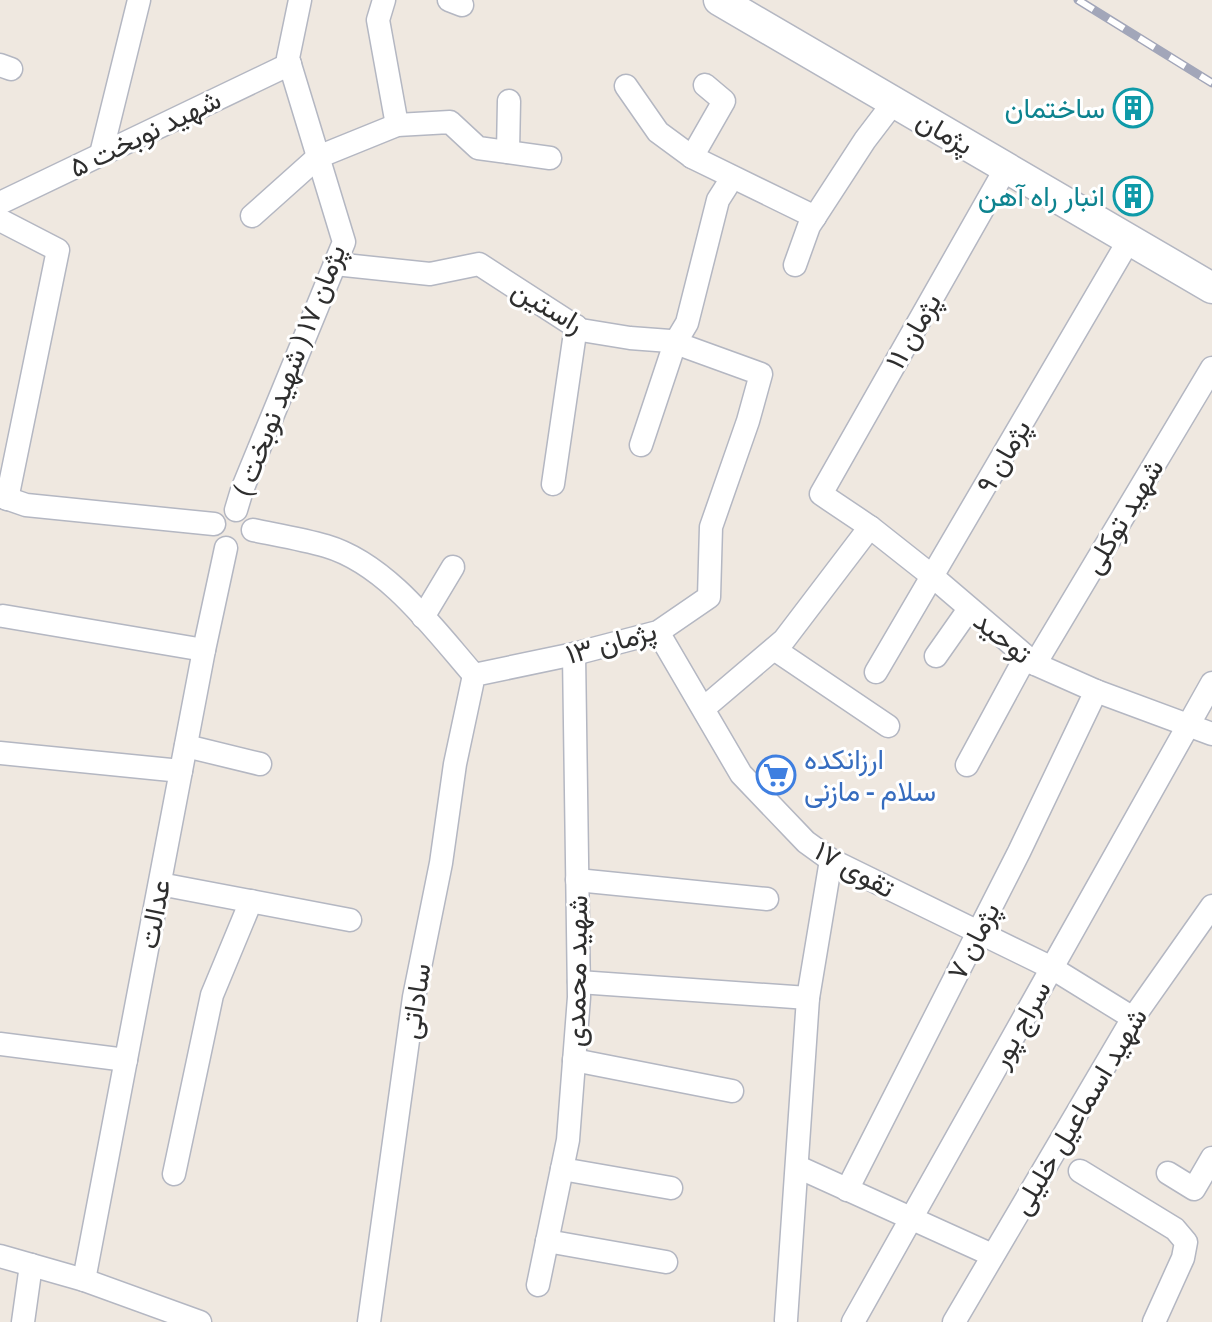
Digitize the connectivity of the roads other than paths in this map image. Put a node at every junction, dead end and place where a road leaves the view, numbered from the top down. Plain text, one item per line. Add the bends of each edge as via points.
1 (139, 0) edge
2 (300, 0) edge
3 (384, 0) edge
4 (719, 0) edge
5 (290, 64) junction
6 (705, 85) dead end
7 (626, 86) dead end
8 (509, 101) dead end
9 (894, 102) junction
10 (397, 125) junction
11 (508, 152) junction
12 (101, 154) junction
13 (318, 157) junction
14 (692, 157) junction
15 (550, 158) dead end
16 (1006, 168) junction
17 (732, 178) junction
18 (0, 203) edge
19 (252, 216) dead end
20 (815, 217) junction
21 (0, 220) edge
22 (1129, 240) junction
23 (335, 264) junction
24 (795, 265) dead end
25 (1212, 288) edge
26 (576, 326) junction
27 (675, 343) junction
28 (1212, 368) edge
29 (761, 374) joint
30 (641, 445) dead end
31 (553, 484) dead end
32 (821, 494) joint
33 (4, 497) edge
34 (236, 510) junction
35 (214, 524) junction
36 (870, 527) junction
37 (253, 530) junction
38 (226, 548) junction
39 (453, 567) dead end
40 (932, 576) junction
41 (969, 609) junction
42 (3, 616) dead end
43 (423, 617) junction
44 (658, 632) junction
45 (774, 649) junction
46 (204, 650) junction
47 (574, 654) junction
48 (936, 656) dead end
49 (1030, 661) junction
50 (876, 672) dead end
51 (473, 679) junction
52 (1212, 683) edge
53 (1096, 691) junction
54 (704, 708) junction
55 (1188, 725) junction
56 (888, 726) dead end
57 (1212, 734) edge
58 (186, 746) junction
59 (0, 753) edge
60 (260, 764) dead end
61 (967, 765) dead end
62 (181, 771) junction
63 (831, 860) junction
64 (577, 880) junction
65 (160, 884) junction
66 (767, 899) dead end
67 (251, 901) junction
68 (1212, 906) edge
69 (350, 920) dead end
70 (977, 932) junction
71 (1052, 968) junction
72 (579, 982) junction
73 (808, 998) junction
74 (1133, 1018) junction
75 (0, 1044) edge
76 (126, 1060) junction
77 (574, 1060) junction
78 (732, 1091) dead end
79 (1212, 1158) edge
80 (798, 1167) junction
81 (562, 1169) junction
82 (1080, 1171) dead end
83 (1168, 1173) dead end
84 (174, 1174) dead end
85 (671, 1188) dead end
86 (847, 1190) junction
87 (912, 1217) junction
88 (547, 1241) junction
89 (992, 1255) junction
90 (0, 1256) edge
91 (666, 1262) dead end
92 (31, 1265) junction
93 (84, 1280) junction
94 (538, 1285) dead end
95 (786, 1320) edge
96 (23, 1322) edge
97 (200, 1322) edge
98 (369, 1322) edge
99 (853, 1322) edge
100 (954, 1322) edge
101 (1154, 1322) edge

1 - 12 street
2 - 5 street, پژمان ۱۷ ( شهید نوبخت )
3 - 10 street via 378,20
4 - 9 main road, پژمان
5 - 12 street, شهید نوبخت ۵
5 - 13 street, پژمان ۱۷ ( شهید نوبخت )
6 - 14 street via 724,101
7 - 14 street via 658,132
8 - 11 street
9 - 16 main road, پژمان
9 - 20 street
10 - 11 street via 450,122 478,148
10 - 13 street
11 - 15 street
12 - 18 street, شهید نوبخت ۵
13 - 19 street
13 - 23 street, پژمان ۱۷ ( شهید نوبخت ) via 344,242
14 - 17 street
16 - 22 main road, پژمان
16 - 32 street, پژمان ۱۱
17 - 20 street
17 - 27 street via 718,200 687,323
20 - 24 street
21 - 33 street via 58,250
22 - 25 main road, پژمان
22 - 40 street, پژمان ۹
23 - 26 street, راستین via 430,274 479,264
23 - 34 street, پژمان ۱۷ ( شهید نوبخت )
26 - 27 street, راستین
26 - 31 street
27 - 29 street, راستین
27 - 30 street
28 - 49 street, شهید توکلی
29 - 44 street, پژمان ۱۳ via 711,527 709,597
32 - 36 street, توحید
33 - 35 street via 26,505
34 - 35 street via 219,516
34 - 37 street via 251,521
35 - 38 street via 214,534
36 - 40 street, توحید
36 - 45 street
37 - 38 street via 244,546
37 - 43 street via 328,547 359,562
38 - 46 street, عدالت
39 - 43 street
40 - 41 street, توحید
40 - 50 street, پژمان ۹
41 - 48 street
41 - 49 street, توحید
42 - 46 street
43 - 51 street
44 - 47 street, پژمان ۱۳
44 - 54 street, تقوی ۱۷
45 - 54 street
45 - 56 street
46 - 58 street, عدالت
47 - 51 street, پژمان ۱۳
47 - 64 street, شهید محمدی
49 - 53 street, توحید
49 - 61 street, شهید توکلی
51 - 98 street, ساداتی via 414,997
52 - 55 street, سراج پور
53 - 55 street, توحید
53 - 70 street, پژمان ۷
54 - 63 street, تقوی ۱۷ via 741,774 806,842
55 - 57 street, توحید
55 - 71 street, سراج پور
58 - 60 street
58 - 62 street, عدالت
59 - 62 street
62 - 65 street, عدالت
63 - 70 street, تقوی ۱۷
63 - 73 street
64 - 66 street
64 - 72 street, شهید محمدی
65 - 67 street
65 - 76 street, عدالت
67 - 69 street
67 - 84 street via 212,995
68 - 74 street, شهید اسماعیل خلیلی
70 - 71 street, تقوی ۱۷
70 - 86 street, پژمان ۷
71 - 74 street, تقوی ۱۷
71 - 87 street, سراج پور
72 - 73 street
72 - 77 street, شهید محمدی
73 - 80 street
74 - 89 street, شهید اسماعیل خلیلی
75 - 76 street
76 - 93 street, عدالت
77 - 78 street
77 - 81 street, شهید محمدی
79 - 83 street via 1194,1189
80 - 86 street
80 - 95 street
81 - 85 street
81 - 88 street, شهید محمدی
82 - 101 street via 1175,1229 1186,1242
86 - 87 street
87 - 89 street
87 - 99 street, سراج پور
88 - 91 street
88 - 94 street, شهید محمدی
89 - 100 street, شهید اسماعیل خلیلی
90 - 92 street
92 - 93 street
92 - 96 street
93 - 97 street

